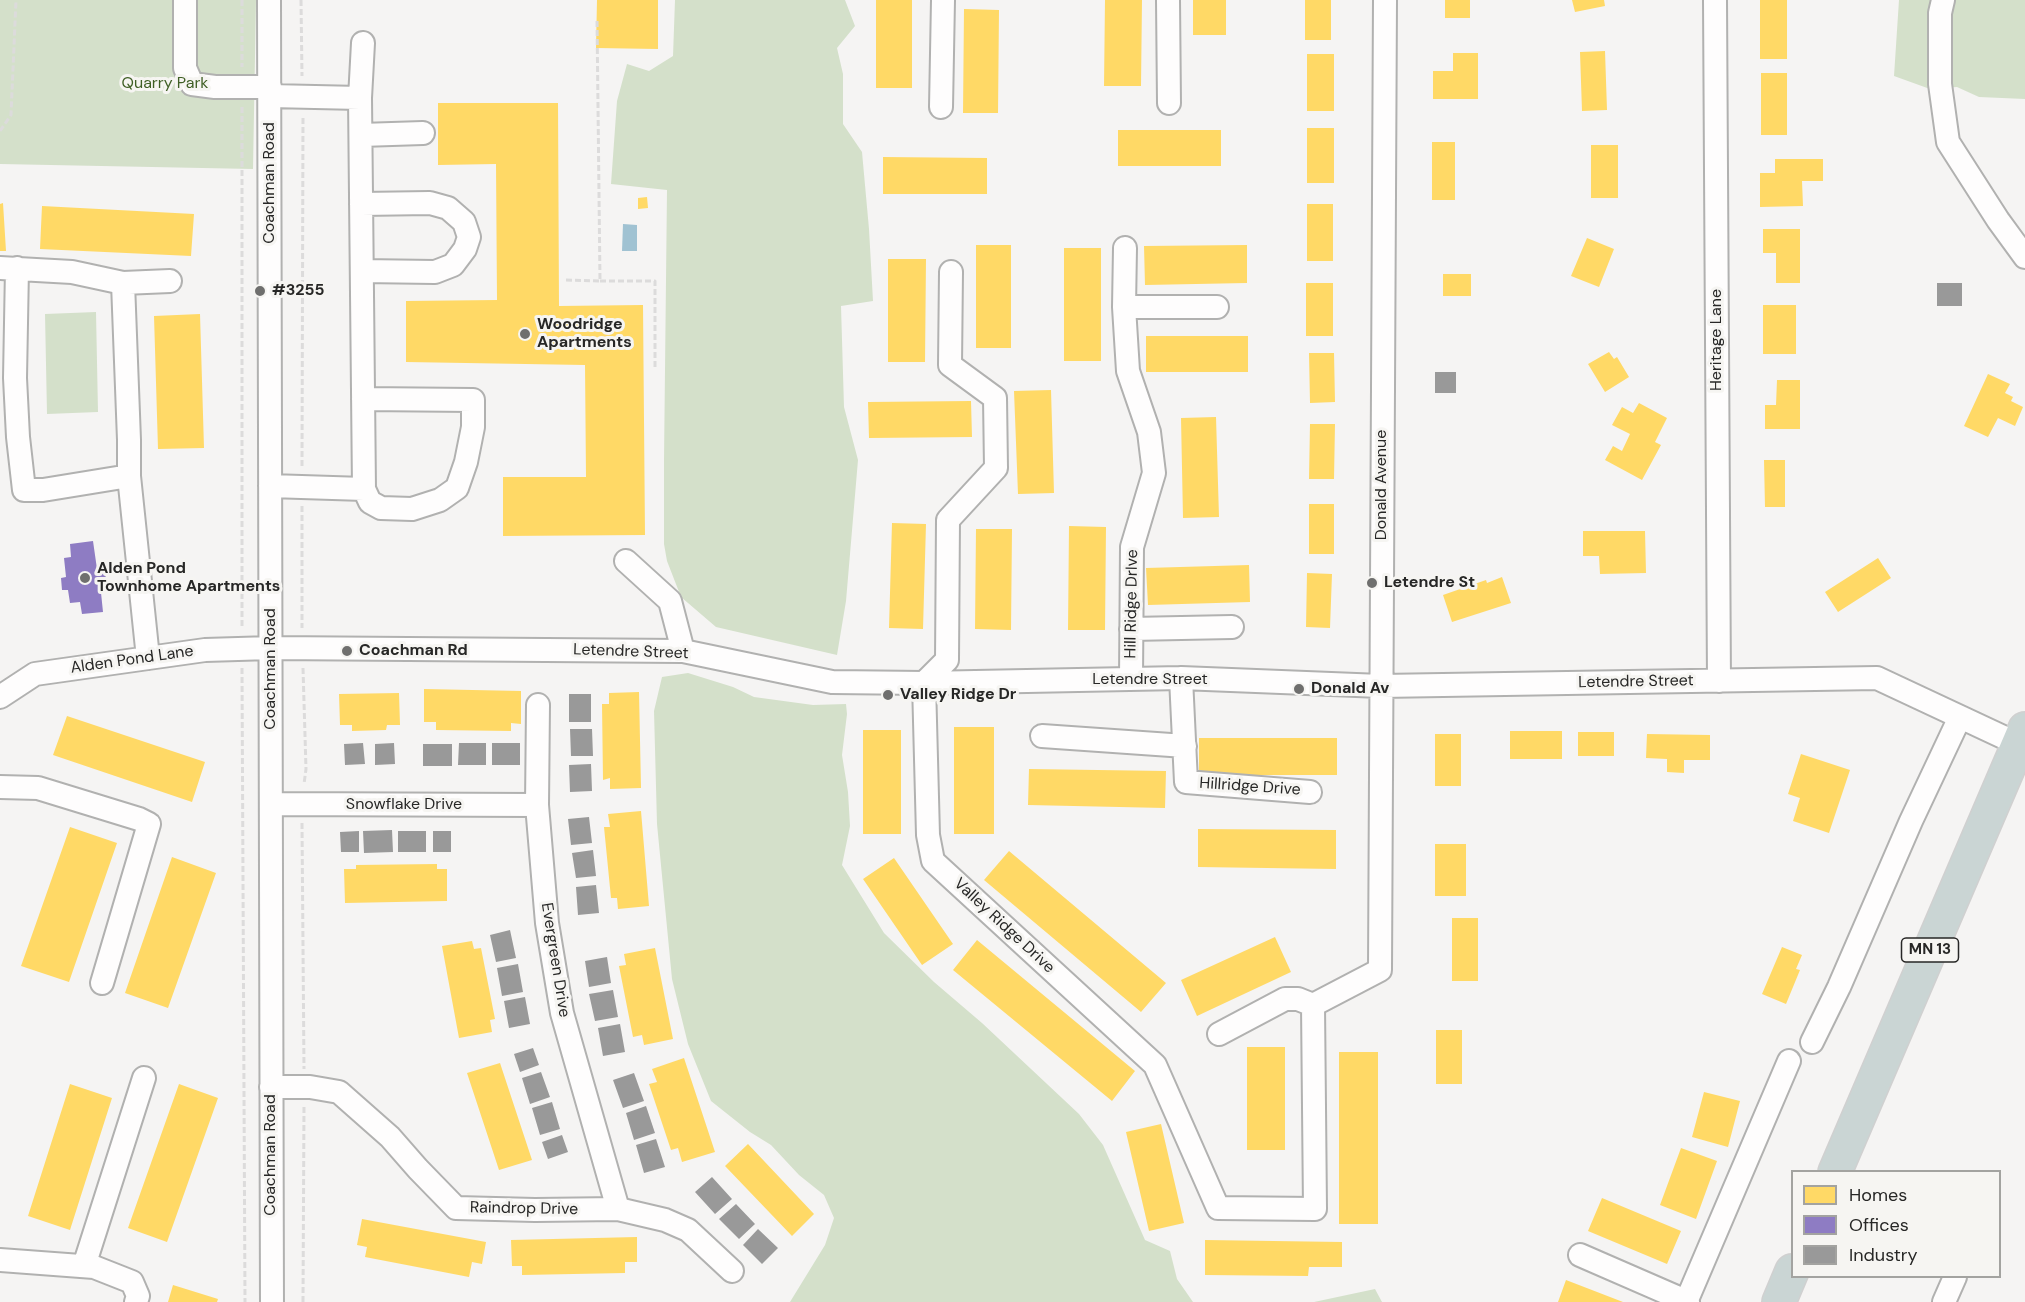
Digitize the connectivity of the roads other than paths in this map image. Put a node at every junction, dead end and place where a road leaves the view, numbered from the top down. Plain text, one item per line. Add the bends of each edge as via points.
1 (185, 0) edge
2 (270, 0) edge
3 (943, 0) edge
4 (1168, 0) edge
5 (1385, 0) edge
6 (1714, 0) edge
7 (1943, 0) edge
8 (363, 43) dead end
9 (270, 92) junction
10 (360, 98) junction
11 (1169, 103) dead end
12 (941, 106) dead end
13 (423, 133) dead end
14 (361, 135) junction
15 (361, 204) junction
16 (1125, 248) dead end
17 (2025, 257) edge
18 (8, 268) edge
19 (362, 271) junction
20 (951, 273) dead end
21 (170, 281) dead end
22 (123, 283) junction
23 (1124, 307) junction
24 (1217, 307) dead end
25 (363, 399) junction
26 (129, 476) junction
27 (270, 486) junction
28 (364, 489) junction
29 (626, 561) dead end
30 (1232, 627) dead end
31 (1131, 629) junction
32 (271, 648) junction
33 (683, 651) junction
34 (148, 658) junction
35 (1181, 678) junction
36 (1131, 679) junction
37 (1719, 681) junction
38 (924, 683) junction
39 (1381, 686) junction
40 (0, 697) edge
41 (538, 705) dead end
42 (1960, 717) junction
43 (1042, 736) dead end
44 (2022, 737) edge
45 (1185, 746) junction
46 (0, 787) edge
47 (1310, 792) dead end
48 (271, 804) junction
49 (537, 805) junction
50 (102, 983) dead end
51 (1313, 1005) junction
52 (1219, 1034) dead end
53 (1812, 1042) dead end
54 (1789, 1061) dead end
55 (144, 1078) dead end
56 (271, 1087) junction
57 (1836, 1170) edge
58 (618, 1209) junction
59 (1580, 1255) dead end
60 (0, 1260) edge
61 (84, 1266) junction
62 (732, 1271) dead end
63 (1791, 1273) edge
64 (1955, 1278) edge
65 (136, 1302) edge
66 (272, 1302) edge
67 (1687, 1302) edge
68 (1779, 1302) edge
69 (1944, 1302) edge

1 - 9 street via 185,68 192,84
2 - 9 street, Coachman Road
3 - 12 street
4 - 11 street
5 - 39 street, Donald Avenue
6 - 37 street, Heritage Lane
7 - 17 street via 1940,84 1948,141
8 - 10 street
9 - 10 street
9 - 27 street, Coachman Road
10 - 14 street
13 - 14 street
14 - 15 street
15 - 19 street
15 - 19 street via 430,202 448,208 464,222 469,237 453,265 435,272
16 - 23 street, Hill Ridge DrIve
18 - 22 street via 72,273
18 - 26 street via 24,490
19 - 25 street
20 - 38 street via 950,365 995,398 996,468 948,520 947,660
21 - 22 street
22 - 26 street
23 - 24 street
23 - 31 street, Hill Ridge DrIve via 1128,371 1149,432 1154,473 1132,547
25 - 28 street
25 - 28 street via 473,400 468,450 457,488 440,500 412,509 381,508 370,502
26 - 34 street
27 - 28 street
27 - 32 street, Coachman Road
29 - 33 street via 670,601
30 - 31 street
31 - 36 street, Hill Ridge DrIve
32 - 33 street, Letendre Street
32 - 34 street, Alden Pond Lane via 205,650
32 - 48 street, Coachman Road
33 - 38 street, Letendre Street via 832,681
34 - 40 street, Alden Pond Lane via 35,674
35 - 36 street, Letendre Street
35 - 39 street, Letendre Street
35 - 45 street, Hillridge Drive
36 - 38 street, Letendre Street
37 - 39 street, Letendre Street
37 - 42 street, Letendre Street via 1876,678
38 - 51 street, Valley Ridge Drive via 928,835 933,861 1155,1065 1218,1208 1314,1209
39 - 51 street, Donald Avenue via 1380,970
41 - 49 street, Evergreen Drive
42 - 44 street, Letendre Street
42 - 53 street
43 - 45 street
44 - 57 highway, MN 13
45 - 47 street, Hillridge Drive via 1186,782
46 - 50 street via 38,788 149,824
48 - 49 street, Snowflake Drive
48 - 56 street, Coachman Road
49 - 58 street, Evergreen Drive via 547,923 562,1013
51 - 52 street via 1285,999
54 - 67 street
55 - 61 street
56 - 58 street, Raindrop Drive via 339,1092 390,1137 456,1208
56 - 66 street, Coachman Road
58 - 62 street, Raindrop Drive via 688,1230
59 - 67 street
60 - 61 street
61 - 65 street via 132,1282 138,1296
63 - 68 highway
64 - 69 street

